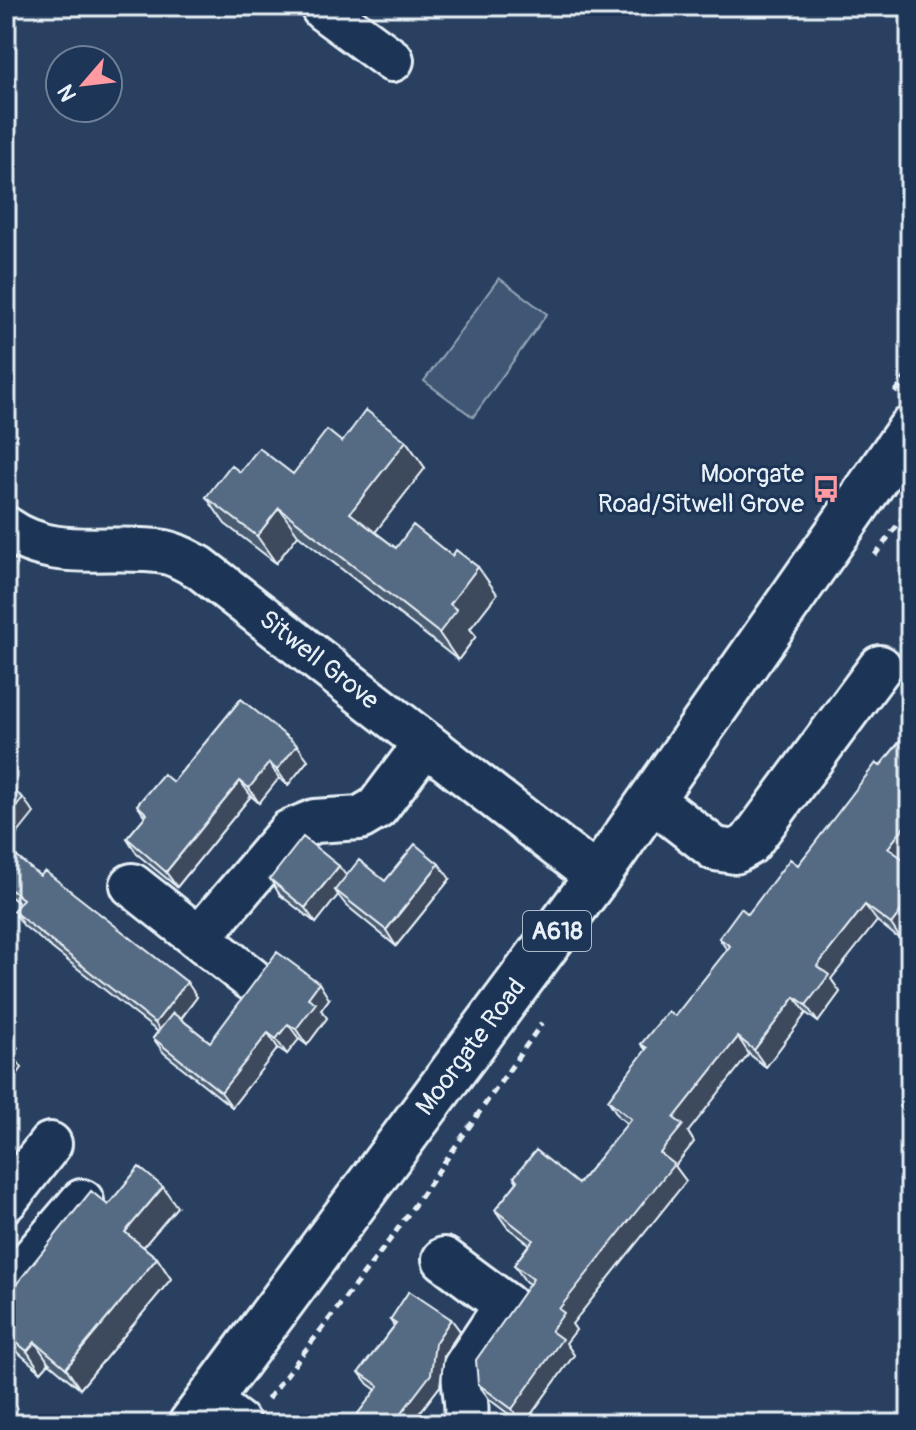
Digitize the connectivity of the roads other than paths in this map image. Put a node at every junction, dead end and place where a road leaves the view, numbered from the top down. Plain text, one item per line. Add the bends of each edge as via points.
1 (323, 9) dead end
2 (369, 21) edge
3 (392, 60) dead end
4 (910, 429) edge
5 (6, 528) edge
6 (880, 667) dead end
7 (425, 744) junction
8 (652, 800) junction
9 (597, 877) junction
10 (132, 885) dead end
11 (199, 938) junction
12 (251, 979) dead end
13 (50, 1144) dead end
14 (6, 1200) edge
15 (82, 1201) edge
16 (22, 1241) edge
17 (444, 1259) dead end
18 (6, 1290) edge
19 (213, 1416) edge
20 (464, 1424) edge

1 - 2 street
2 - 3 street
4 - 8 main road, Moorgate Road / A618
5 - 7 street, Sitwell Grove via 21,539 59,550 166,552 199,567
6 - 8 street via 749,844 735,852 715,849
7 - 9 street, Sitwell Grove
7 - 11 street via 377,808 360,818 315,821 290,831
8 - 9 main road, Moorgate Road / A618
9 - 19 main road, Moorgate Road / A618
10 - 11 street
11 - 12 street
13 - 14 street
15 - 16 street
16 - 18 street
17 - 20 street via 506,1305 464,1368

